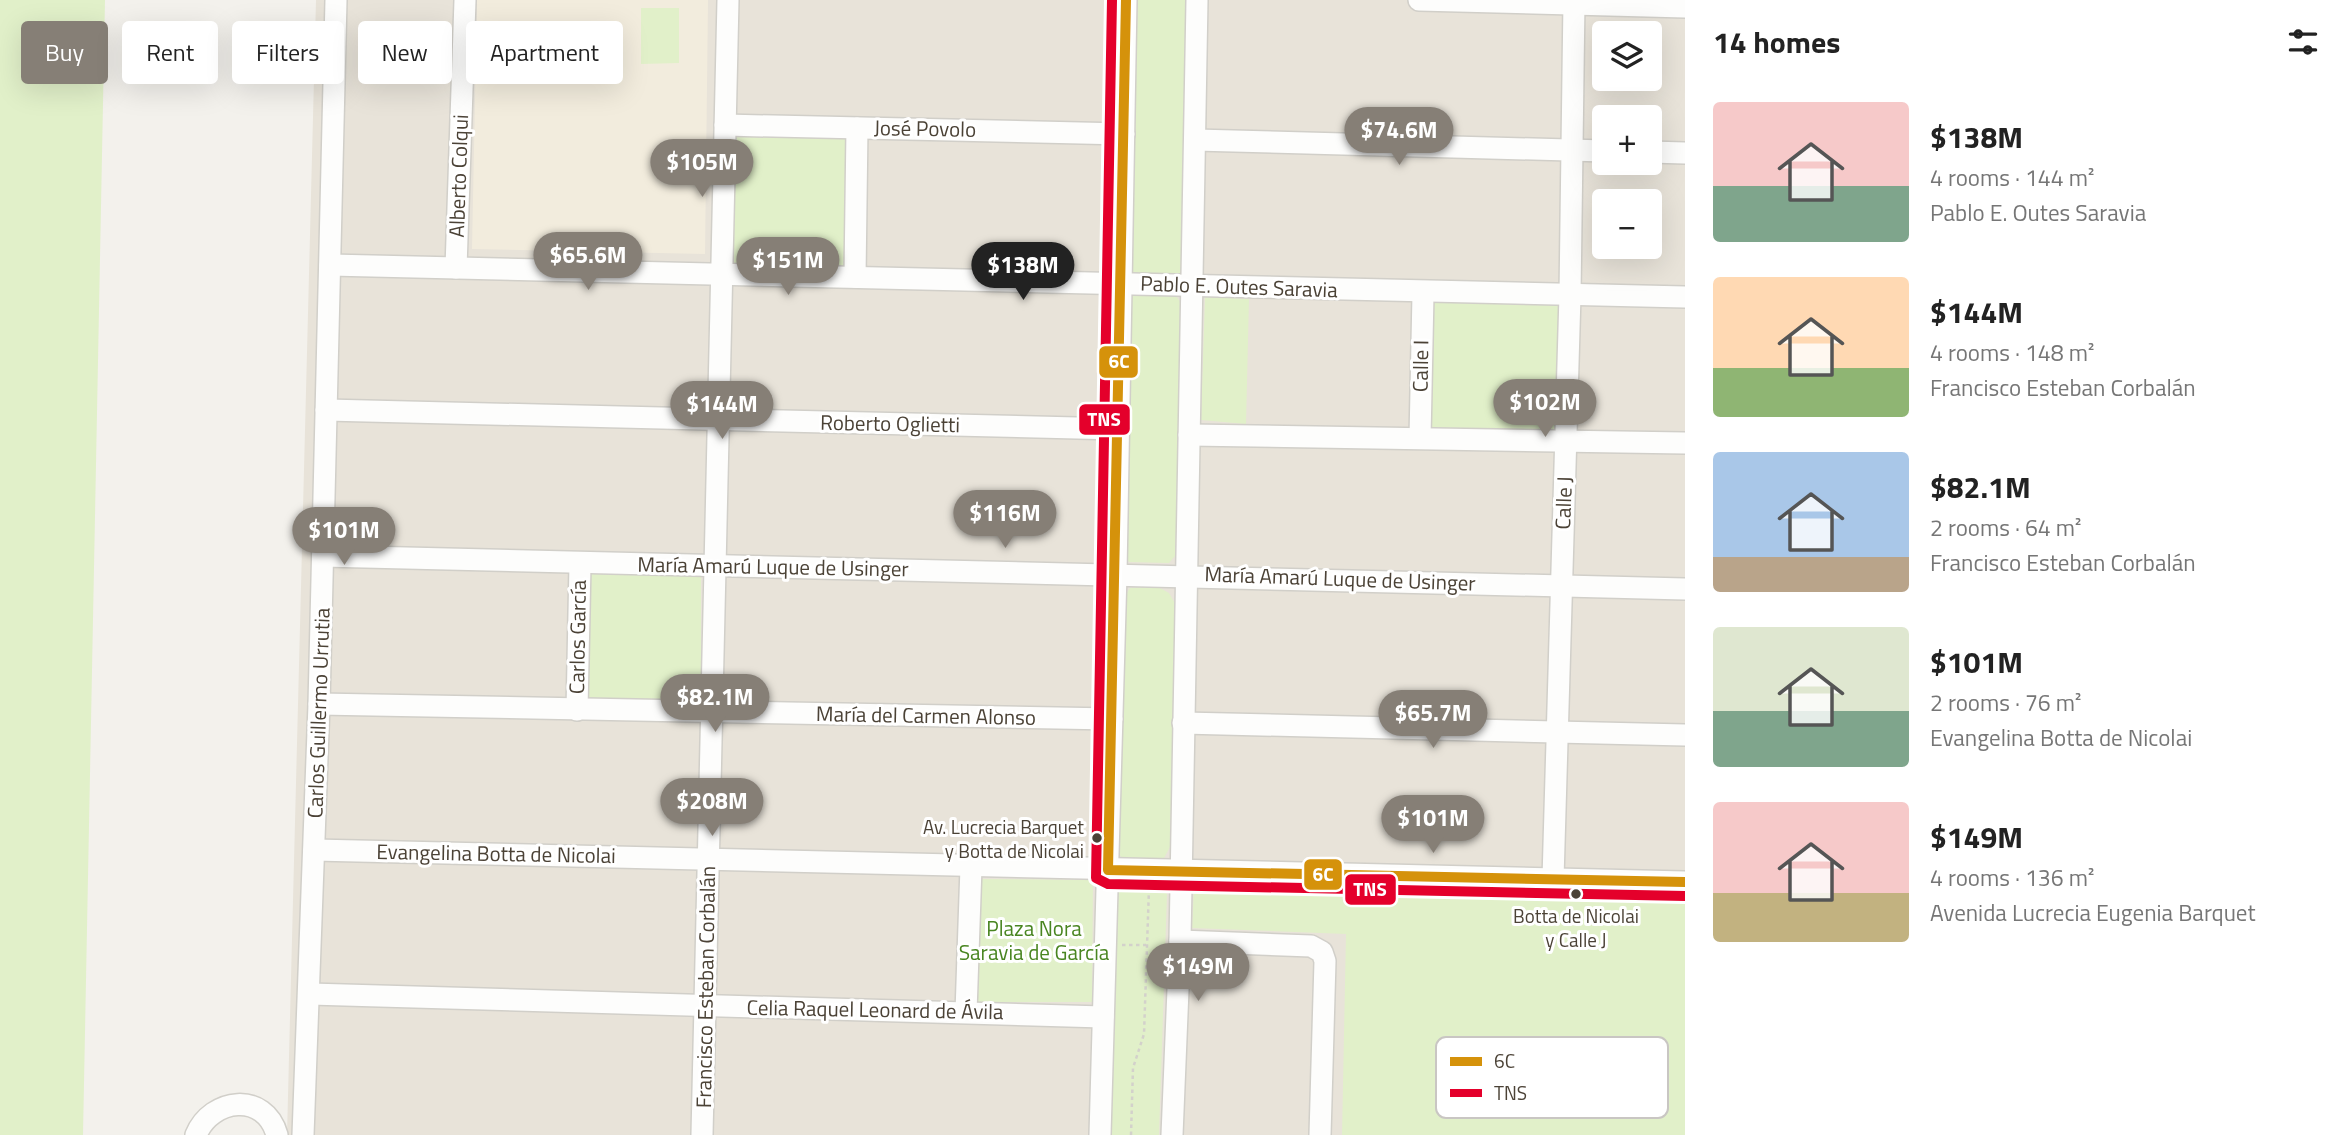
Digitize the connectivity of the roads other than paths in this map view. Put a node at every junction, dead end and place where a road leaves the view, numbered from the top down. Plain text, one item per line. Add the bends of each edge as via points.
1 (336, 0) edge
2 (465, 0) edge
3 (728, 0) edge
4 (1126, 0) edge
5 (1197, 0) edge
6 (1419, 0) edge
7 (1574, 3) edge
8 (1685, 8) edge
9 (725, 125) junction
10 (857, 128) junction
11 (1124, 134) junction
12 (1195, 140) junction
13 (1572, 150) junction
14 (1592, 151) edge
15 (1662, 152) edge
16 (1685, 153) edge
17 (330, 265) junction
18 (456, 268) junction
19 (722, 274) junction
20 (855, 277) junction
21 (1120, 283) junction
22 (1192, 285) junction
23 (1423, 294) junction
24 (1570, 295) junction
25 (1685, 298) edge
26 (326, 410) junction
27 (718, 420) junction
28 (1118, 429) junction
29 (1189, 435) junction
30 (1420, 438) junction
31 (1566, 440) junction
32 (1685, 443) edge
33 (323, 556) junction
34 (580, 564) junction
35 (715, 565) junction
36 (1116, 574) junction
37 (1185, 575) junction
38 (1562, 586) junction
39 (1685, 589) edge
40 (319, 704) junction
41 (577, 710) junction
42 (711, 713) junction
43 (1112, 719) junction
44 (1183, 723) junction
45 (1558, 732) junction
46 (1685, 735) edge
47 (314, 850) junction
48 (709, 859) junction
49 (971, 867) junction
50 (1553, 879) junction
51 (1181, 880) junction
52 (1108, 881) junction
53 (1685, 882) edge
54 (1180, 941) junction
55 (310, 994) junction
56 (705, 1006) junction
57 (966, 1012) junction
58 (1103, 1017) junction
59 (290, 1133) edge
60 (196, 1135) edge
61 (702, 1135) edge
62 (1100, 1135) edge
63 (1172, 1135) edge
64 (1320, 1135) edge

1 - 17 street, Carlos Guillermo Urrutia
2 - 18 street, Alberto Colqui
3 - 9 street, Francisco Esteban Corbalán
4 - 11 street
5 - 12 street
6 - 7 street
7 - 8 street
7 - 13 street, Calle J
9 - 10 street, José Povolo
9 - 19 street, Francisco Esteban Corbalán
10 - 11 street, José Povolo
10 - 20 street
11 - 21 street
12 - 13 street
12 - 22 street
13 - 14 street
13 - 24 street, Calle J
15 - 16 street
17 - 18 street, Pablo E. Outes Saravia
17 - 26 street, Carlos Guillermo Urrutia
18 - 19 street, Pablo E. Outes Saravia
19 - 20 street, Pablo E. Outes Saravia
19 - 27 street, Francisco Esteban Corbalán
20 - 21 street, Pablo E. Outes Saravia
21 - 22 street, Pablo E. Outes Saravia
21 - 28 street
22 - 23 street, Pablo E. Outes Saravia
22 - 29 street
23 - 24 street, Pablo E. Outes Saravia
23 - 30 street, Calle I
24 - 25 street, Pablo E. Outes Saravia
24 - 31 street, Calle J
26 - 27 street, Roberto Oglietti
26 - 33 street, Carlos Guillermo Urrutia
27 - 28 street, Roberto Oglietti
27 - 35 street, Francisco Esteban Corbalán
28 - 36 street
29 - 30 street
29 - 37 street
30 - 31 street
31 - 32 street
31 - 38 street, Calle J
33 - 34 street, María Amarú Luque de Usinger
33 - 40 street, Carlos Guillermo Urrutia
34 - 35 street, María Amarú Luque de Usinger
34 - 41 street, Carlos García
35 - 36 street, María Amarú Luque de Usinger
35 - 42 street, Francisco Esteban Corbalán
36 - 37 street, María Amarú Luque de Usinger
36 - 43 street
37 - 38 street, María Amarú Luque de Usinger
37 - 44 street
38 - 39 street, María Amarú Luque de Usinger
38 - 45 street, Calle J
40 - 41 street, María del Carmen Alonso
40 - 47 street, Carlos Guillermo Urrutia
41 - 42 street, María del Carmen Alonso
42 - 43 street, María del Carmen Alonso
42 - 48 street, Francisco Esteban Corbalán
43 - 52 street
44 - 45 street
44 - 51 street
45 - 46 street
45 - 50 street, Calle J
47 - 48 street, Evangelina Botta de Nicolai
47 - 55 street, Carlos Guillermo Urrutia
48 - 49 street, Evangelina Botta de Nicolai
48 - 56 street, Francisco Esteban Corbalán
49 - 52 street, Evangelina Botta de Nicolai
49 - 57 street
50 - 51 street, Evangelina Botta de Nicolai
50 - 53 street, Evangelina Botta de Nicolai
51 - 52 street, Evangelina Botta de Nicolai
51 - 54 street
52 - 58 street
54 - 63 street
54 - 64 street via 1311,946 1322,952
55 - 56 street, Celia Raquel Leonard de Ávila
55 - 59 street, Carlos Guillermo Urrutia
56 - 57 street, Celia Raquel Leonard de Ávila
56 - 61 street, Francisco Esteban Corbalán
57 - 58 street, Celia Raquel Leonard de Ávila
58 - 62 street
59 - 60 street via 255,1107 240,1103 213,1111

